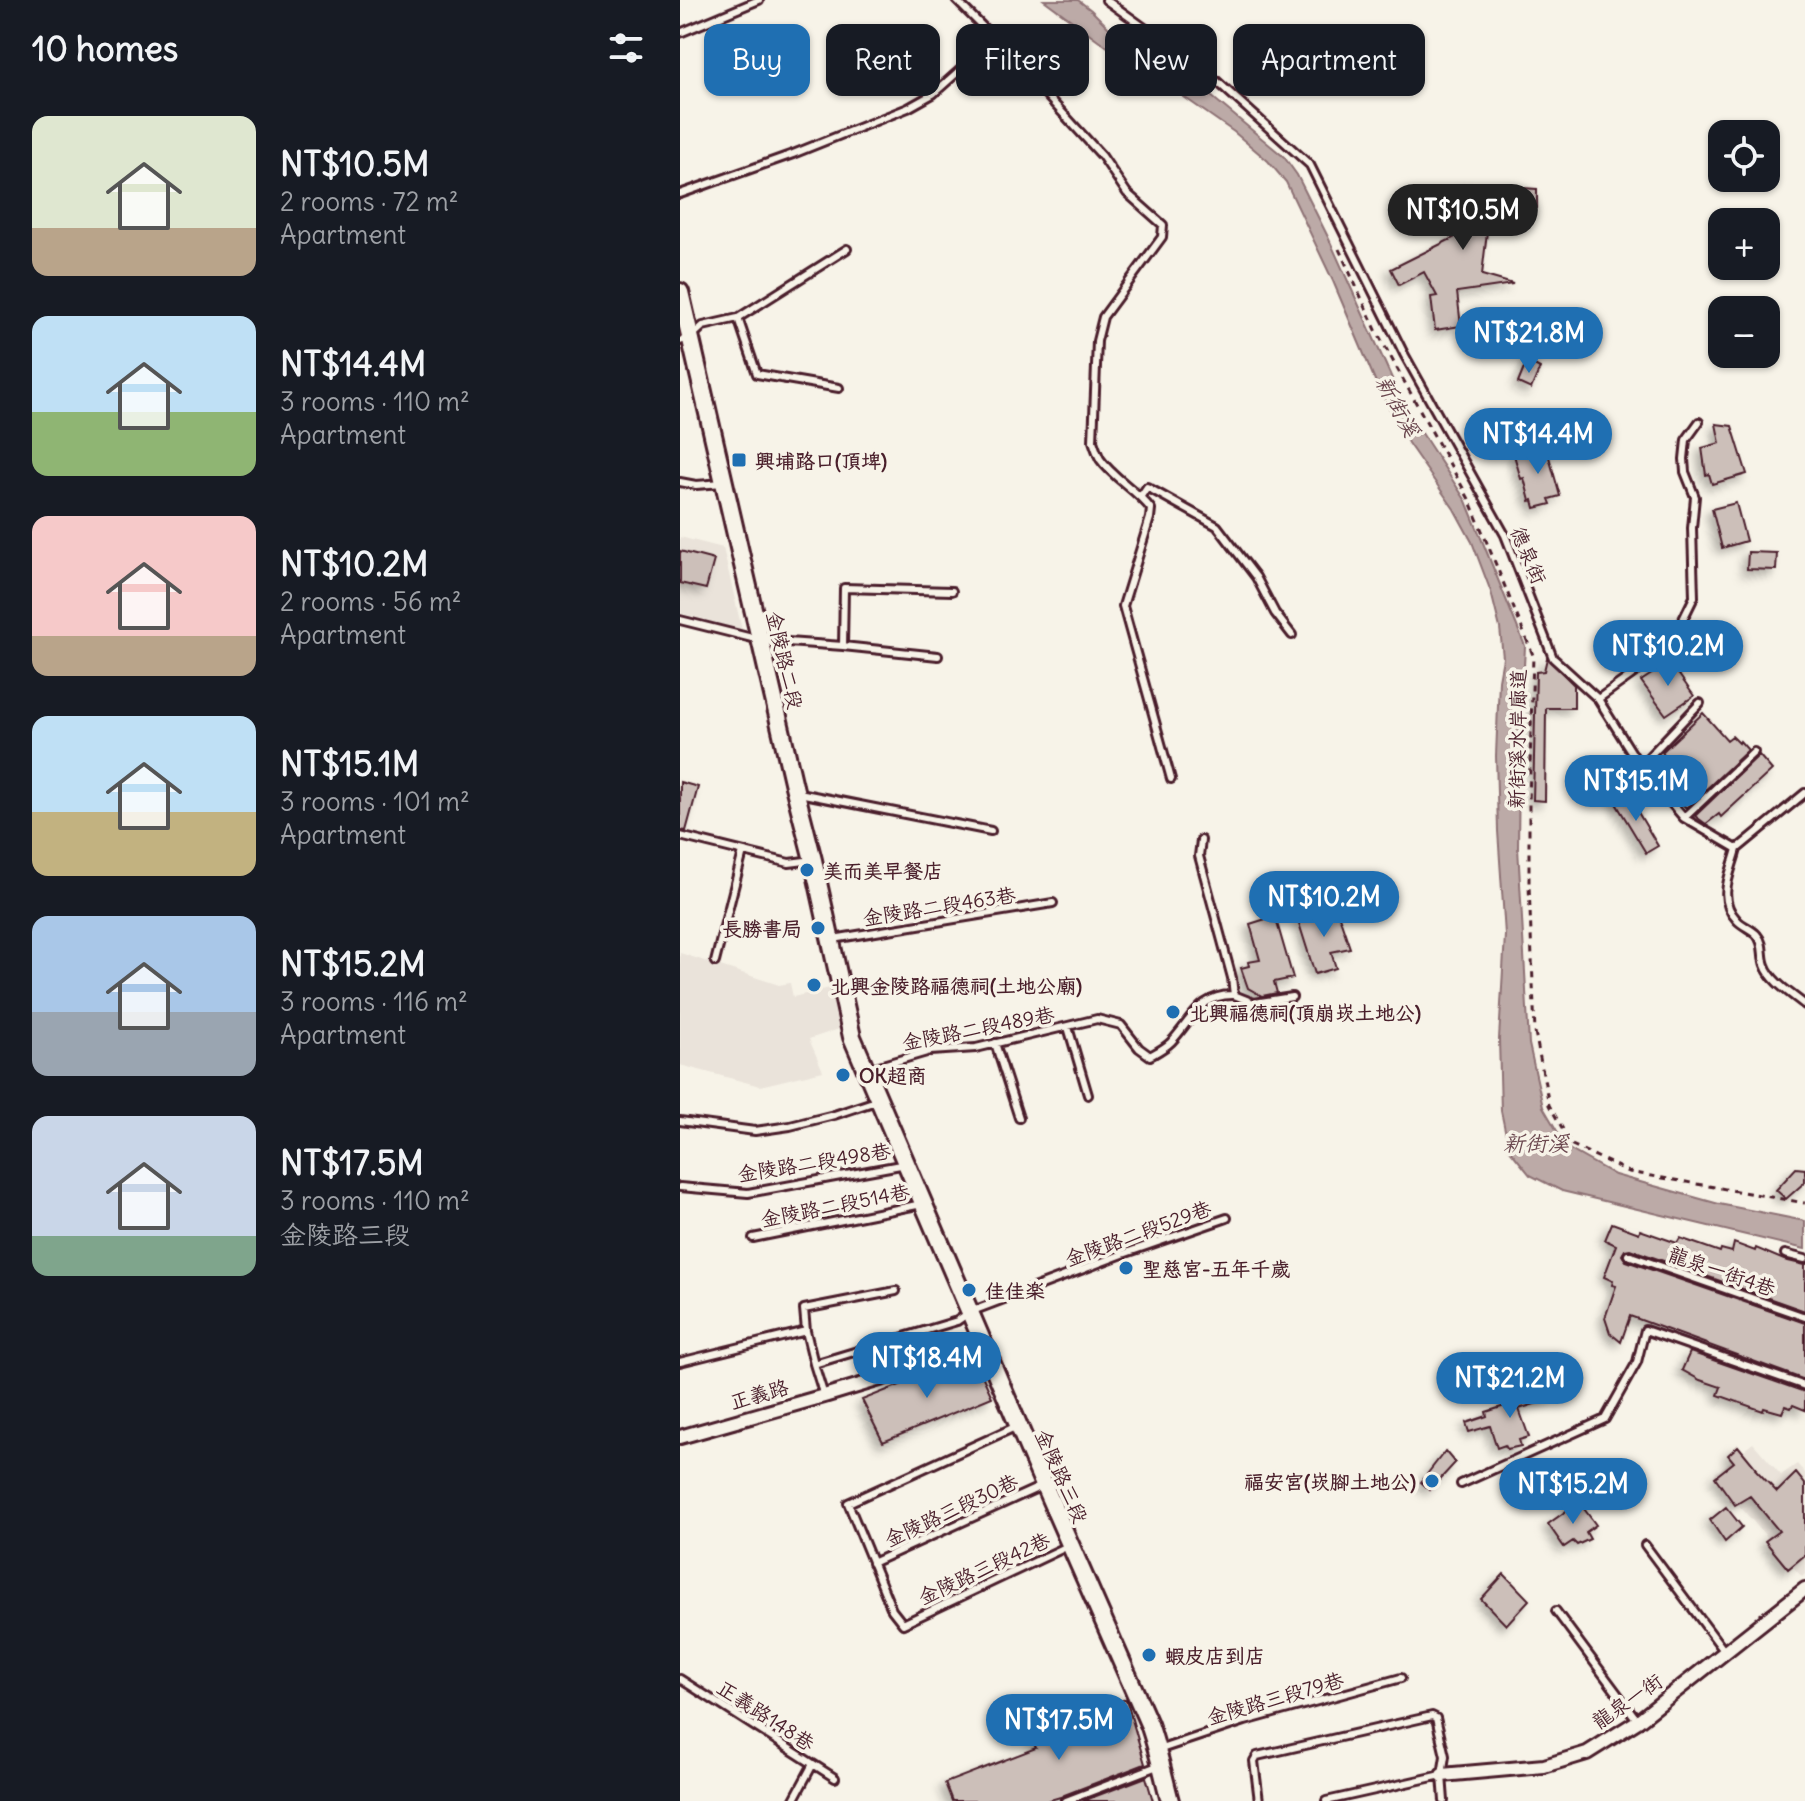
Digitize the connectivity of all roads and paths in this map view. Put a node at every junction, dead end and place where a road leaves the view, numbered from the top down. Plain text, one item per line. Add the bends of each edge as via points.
1 (759, 0) edge
2 (956, 0) edge
3 (1106, 0) edge
4 (744, 3) edge
5 (980, 24) edge
6 (680, 33) edge
7 (956, 74) edge
8 (1047, 96) edge
9 (680, 194) edge
10 (1338, 246) dead end
11 (847, 249) dead end
12 (680, 292) edge
13 (738, 318) junction
14 (685, 339) edge
15 (839, 388) dead end
16 (1699, 422) dead end
17 (680, 482) edge
18 (723, 483) junction
19 (1141, 496) junction
20 (952, 591) dead end
21 (680, 620) edge
22 (1292, 635) dead end
23 (760, 640) junction
24 (843, 646) junction
25 (938, 656) dead end
26 (1598, 699) junction
27 (1700, 703) dead end
28 (1754, 752) dead end
29 (1640, 766) junction
30 (1171, 779) dead end
31 (795, 792) junction
32 (1805, 793) edge
33 (1684, 818) junction
34 (991, 831) dead end
35 (681, 836) edge
36 (1201, 840) dead end
37 (680, 845) edge
38 (1737, 849) junction
39 (743, 852) junction
40 (813, 860) junction
41 (1053, 903) dead end
42 (830, 940) junction
43 (715, 962) dead end
44 (1234, 995) junction
45 (1292, 997) dead end
46 (1805, 1005) edge
47 (1068, 1027) junction
48 (852, 1037) joint
49 (995, 1043) junction
50 (865, 1070) junction
51 (1088, 1095) dead end
52 (878, 1100) junction
53 (1019, 1118) dead end
54 (680, 1121) edge
55 (906, 1164) junction
56 (680, 1187) edge
57 (1805, 1203) edge
58 (923, 1204) junction
59 (1227, 1218) dead end
60 (753, 1238) dead end
61 (1785, 1254) dead end
62 (1628, 1255) dead end
63 (1805, 1259) edge
64 (896, 1291) dead end
65 (970, 1312) junction
66 (1805, 1317) edge
67 (806, 1331) junction
68 (986, 1347) junction
69 (680, 1362) edge
70 (814, 1364) junction
71 (1805, 1386) edge
72 (824, 1396) junction
73 (1018, 1425) junction
74 (680, 1437) edge
75 (1461, 1484) dead end
76 (1044, 1485) junction
77 (1071, 1545) junction
78 (1645, 1545) dead end
79 (872, 1563) junction
80 (1805, 1589) edge
81 (1556, 1611) dead end
82 (1725, 1652) junction
83 (1401, 1678) dead end
84 (680, 1679) edge
85 (1638, 1721) junction
86 (1159, 1758) junction
87 (813, 1764) junction
88 (1442, 1775) junction
89 (835, 1778) dead end
90 (793, 1801) edge
91 (1066, 1801) edge
92 (1170, 1801) edge
93 (1259, 1801) edge
94 (1326, 1801) edge
95 (1444, 1801) edge

1 - 4 lane
2 - 5 lane
3 - 26 lane, 德泉街 via 1210,75 1310,165 1404,354 1505,535 1553,658
4 - 6 lane
7 - 9 lane via 908,108
8 - 19 lane via 1102,156 1127,193 1163,225 1162,237 1103,317 1097,341 1093,441 1105,465
10 - 57 path, 新街溪水岸廊道 via 1377,332 1469,499 1533,655 1529,885 1535,1032 1549,1105 1572,1145 1629,1172
11 - 13 lane
12 - 14 main road, 金陵路二段
13 - 14 lane via 703,326
13 - 15 lane via 757,374
14 - 18 main road, 金陵路二段
16 - 26 lane via 1686,440 1684,459 1695,497 1694,597 1669,648
17 - 18 lane
18 - 23 main road, 金陵路二段
19 - 22 lane via 1147,487 1217,526
19 - 30 lane via 1151,509 1150,518 1123,606
20 - 24 lane via 844,588
21 - 23 lane
23 - 24 lane
23 - 31 main road, 金陵路二段
24 - 25 lane
26 - 29 lane, 德泉街
27 - 29 lane
28 - 33 lane
29 - 33 lane, 德泉街
31 - 34 lane
31 - 40 main road, 金陵路二段
32 - 38 lane
33 - 38 lane, 德泉街
35 - 37 lane
35 - 39 lane
36 - 44 lane via 1199,856
38 - 46 lane via 1725,889 1730,910 1757,935 1773,978
39 - 40 lane via 789,863
39 - 43 lane
40 - 42 main road, 金陵路二段
41 - 42 lane, 金陵路二段463巷
42 - 48 main road, 金陵路二段
44 - 45 lane via 1254,1003
44 - 47 lane, 金陵路二段489巷 via 1219,995 1201,1005 1168,1045 1150,1056 1121,1025 1097,1019
47 - 49 lane, 金陵路二段489巷
47 - 51 lane
48 - 50 main road, 金陵路三段
49 - 50 lane, 金陵路二段489巷 via 930,1051
49 - 53 lane
50 - 52 main road, 金陵路三段
52 - 54 lane via 755,1131
52 - 55 main road, 金陵路三段
55 - 56 lane, 金陵路二段498巷 via 748,1193
55 - 58 main road, 金陵路三段
58 - 60 lane, 金陵路二段514巷
58 - 65 main road, 金陵路三段
59 - 65 lane, 金陵路二段529巷
61 - 63 lane
62 - 66 lane, 龍泉一街4巷
64 - 67 lane via 804,1309
65 - 68 main road, 金陵路三段
65 - 70 lane, 金陵路二段529巷 via 957,1321
67 - 69 lane
67 - 70 lane
68 - 72 street, 正義路
68 - 73 main road, 金陵路三段
70 - 72 lane
71 - 75 lane via 1645,1330 1637,1362 1605,1419
72 - 74 street, 正義路
73 - 76 main road, 金陵路三段
73 - 79 lane, 金陵路三段42巷 via 848,1503
76 - 77 main road, 金陵路三段
76 - 79 lane, 金陵路三段30巷
77 - 79 lane, 金陵路三段42巷 via 903,1624
77 - 86 main road, 金陵路三段 via 1144,1711
78 - 82 lane
80 - 82 street, 龍泉一街
81 - 85 lane
82 - 85 street, 龍泉一街
83 - 86 lane, 金陵路三段79巷 via 1245,1721
84 - 87 lane, 正義路148巷
85 - 88 street, 龍泉一街 via 1587,1753 1544,1766
86 - 91 lane, 金陵路三段79巷
86 - 92 main road, 金陵路三段
87 - 89 lane, 正義路148巷
87 - 90 lane
88 - 93 lane via 1445,1756 1432,1716 1257,1756
88 - 94 lane
88 - 95 lane

